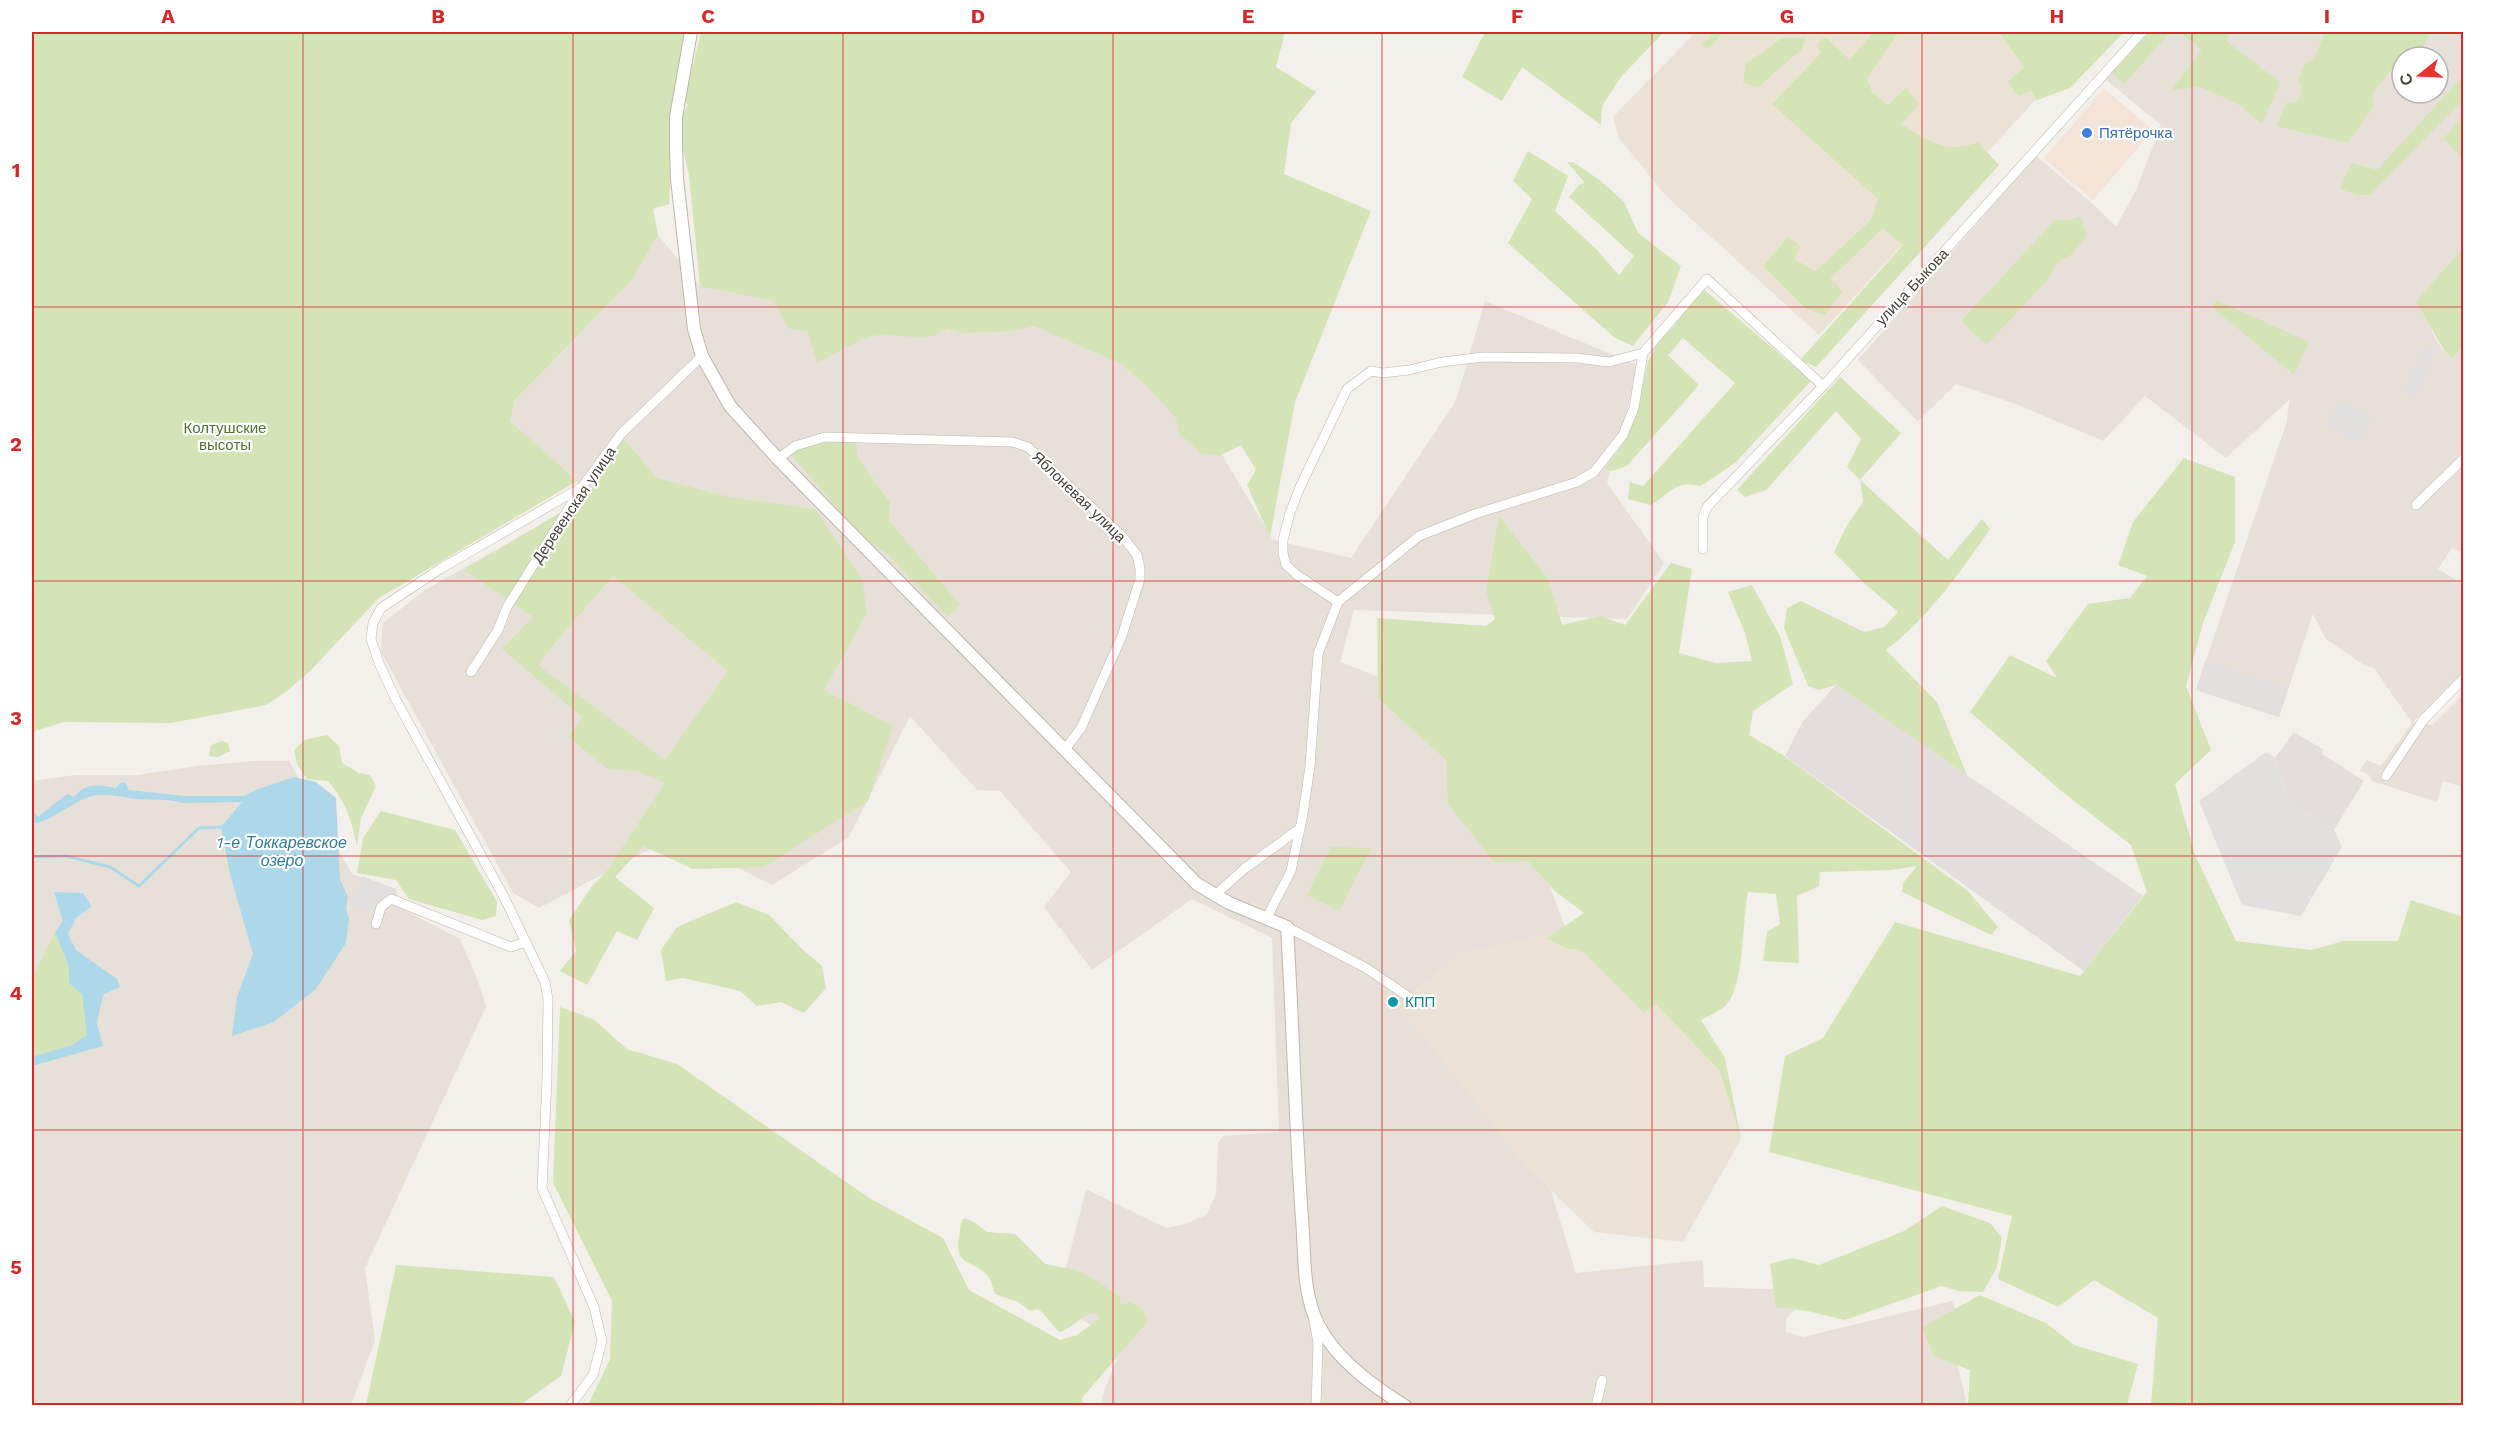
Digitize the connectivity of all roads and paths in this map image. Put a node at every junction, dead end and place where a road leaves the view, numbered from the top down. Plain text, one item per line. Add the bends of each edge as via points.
1 (691, 32) edge
2 (2142, 32) edge
3 (1643, 353) junction
4 (702, 356) junction
5 (1823, 386) junction
6 (2463, 458) edge
7 (778, 459) junction
8 (582, 487) junction
9 (2416, 505) dead end
10 (1703, 549) dead end
11 (1338, 602) junction
12 (471, 672) dead end
13 (2463, 678) edge
14 (1066, 748) junction
15 (2386, 776) dead end
16 (1299, 829) junction
17 (1214, 896) junction
18 (1266, 919) junction
19 (376, 924) dead end
20 (1287, 927) junction
21 (526, 942) junction
22 (1409, 997) dead end
23 (1311, 1310) junction
24 (1602, 1380) dead end
25 (570, 1406) edge
26 (1316, 1406) edge
27 (1405, 1406) edge
28 (1596, 1406) edge

1 - 4 street via 676,117 676,156 693,320
2 - 5 street, улица Быкова
3 - 5 street via 1707,279
3 - 11 street via 1634,408 1623,435 1594,472 1577,482 1475,514 1419,537
3 - 11 street via 1610,362 1484,357 1442,362 1409,370 1371,371 1347,389 1290,513 1283,553 1286,565 1297,575
4 - 7 street via 730,406
4 - 8 street, Деревенская улица via 621,434
5 - 10 street, улица Быкова via 1707,507 1703,517
6 - 9 street
7 - 14 street
7 - 14 street, Яблоневая улица via 795,446 825,437 1012,442 1028,447 1123,537 1137,555 1140,579 1098,694
8 - 12 street, Деревенская улица
8 - 21 street via 440,569 381,608 373,622 371,639 396,700
11 - 16 street via 1318,654 1310,766
13 - 15 street via 2424,719
14 - 17 street via 1197,884
16 - 17 street
16 - 18 street via 1291,871
17 - 18 street
18 - 20 street
19 - 21 street via 381,907 391,899 511,947
20 - 22 street via 1366,968
20 - 23 street via 1296,1145 1306,1293
21 - 25 street via 545,982 548,999 542,1188 594,1307 602,1341 593,1375
23 - 26 street via 1318,1343
23 - 27 street via 1331,1344 1362,1376
24 - 28 street

